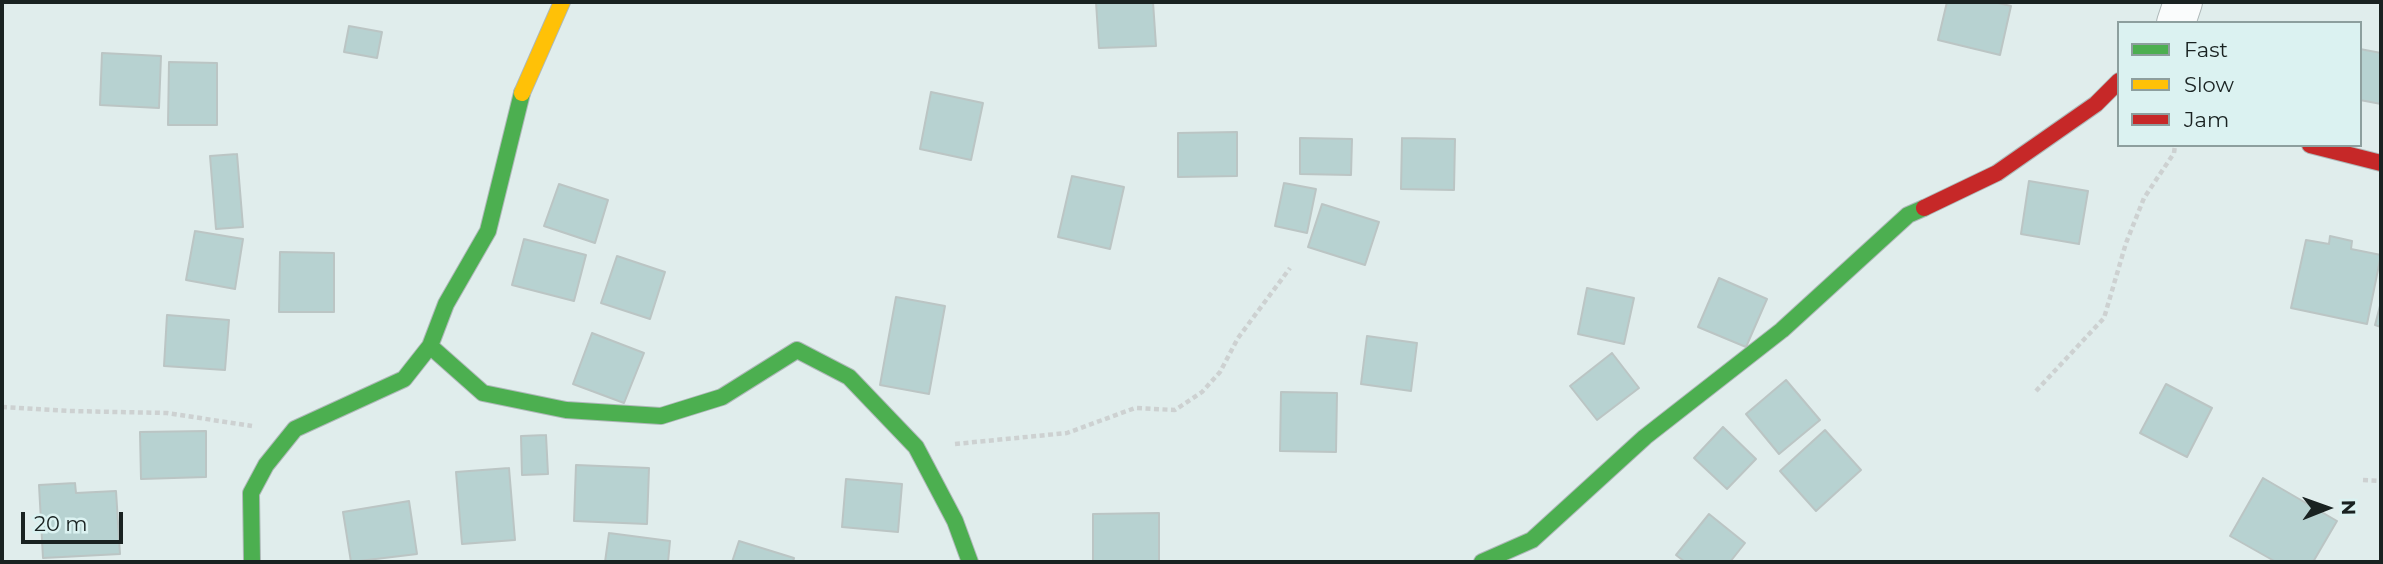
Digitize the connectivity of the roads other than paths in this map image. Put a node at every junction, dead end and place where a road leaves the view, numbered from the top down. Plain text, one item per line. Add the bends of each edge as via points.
1 (562, 2) edge
2 (2117, 83) edge
3 (2318, 147) edge
4 (2381, 163) edge
5 (430, 346) junction
6 (252, 562) edge
7 (970, 562) edge
8 (1482, 562) edge

1 - 5 street via 522,92 488,231 446,304
2 - 8 street via 2096,104 1997,173 1908,215 1782,330 1645,437 1532,540
3 - 4 street
5 - 6 street via 404,379 295,429 266,465 251,494
5 - 7 street via 483,393 566,410 662,416 722,397 797,349 849,377 916,447 955,521

